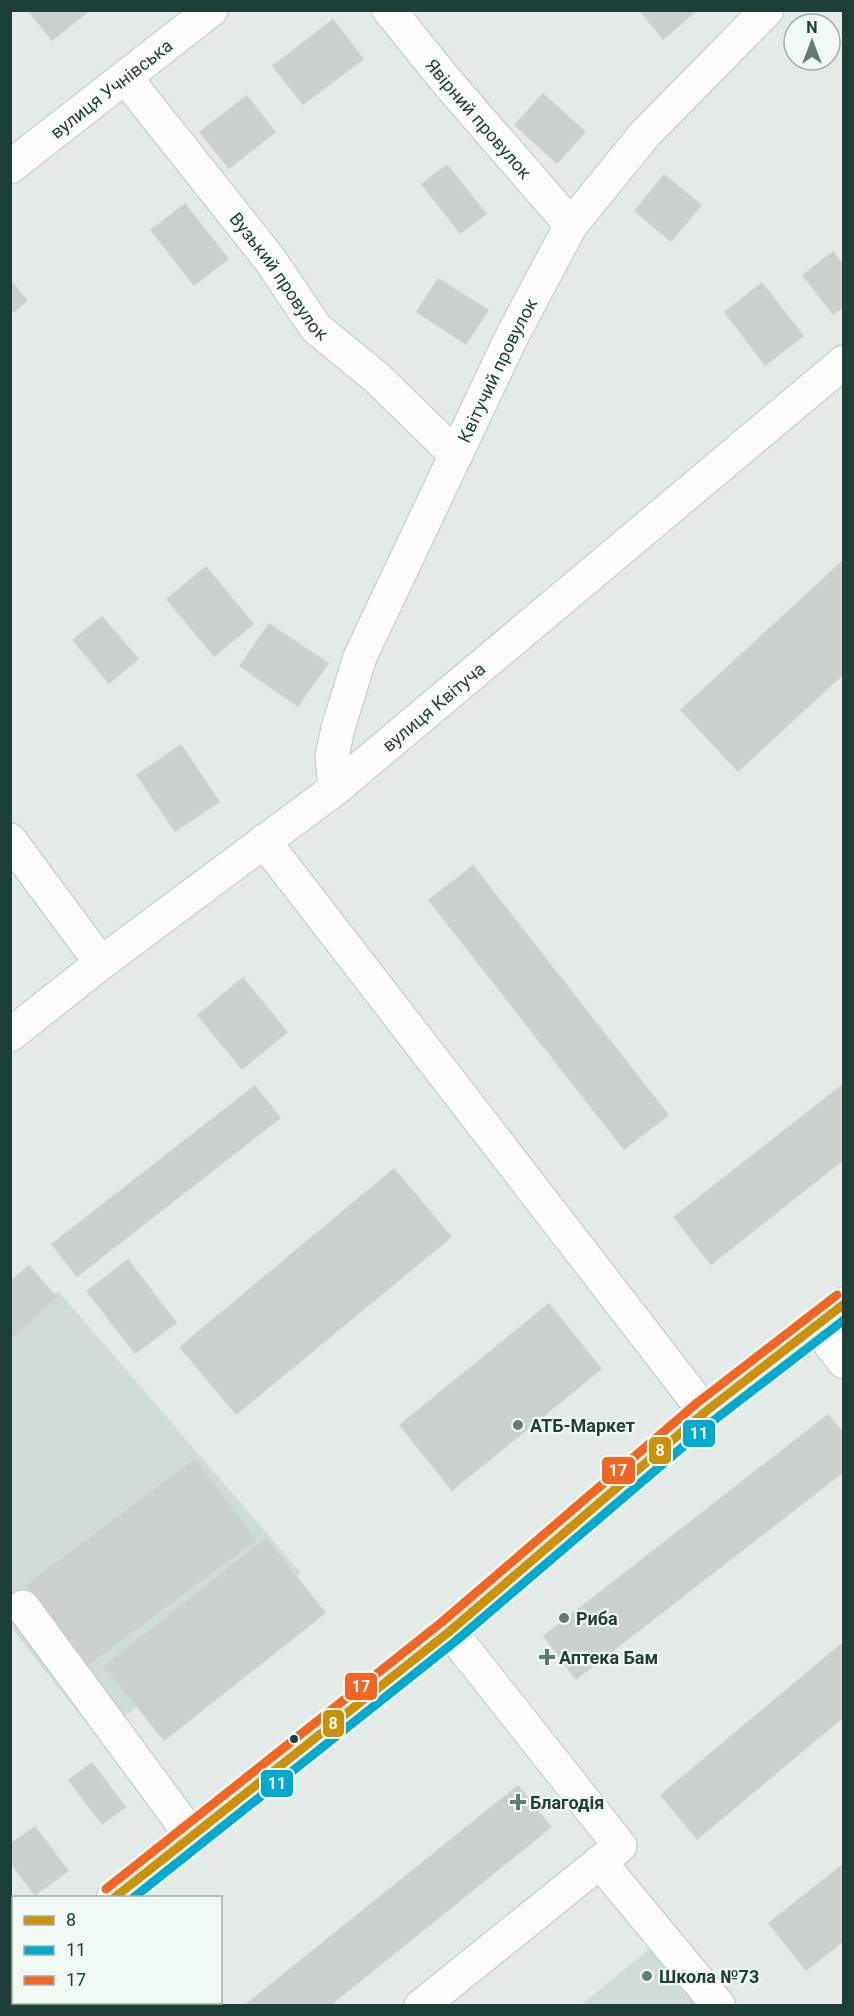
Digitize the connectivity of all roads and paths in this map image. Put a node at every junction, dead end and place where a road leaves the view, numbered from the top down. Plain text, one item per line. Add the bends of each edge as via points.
1 (211, 10) edge
2 (389, 10) edge
3 (767, 10) edge
4 (125, 77) junction
5 (10, 167) edge
6 (571, 225) junction
7 (843, 362) edge
8 (456, 454) junction
9 (335, 789) junction
10 (10, 840) edge
11 (264, 841) junction
12 (101, 963) junction
13 (10, 1035) edge
14 (843, 1304) edge
15 (816, 1325) junction
16 (843, 1362) edge
17 (705, 1412) junction
18 (23, 1607) dead end
19 (450, 1631) junction
20 (192, 1835) junction
21 (600, 1862) junction
22 (116, 1896) edge
23 (421, 2006) edge
24 (719, 2006) edge

1 - 4 street, вулиця Учнівська
2 - 6 street, Явірний провулок
3 - 6 street, Квітучий провулок via 645,134
4 - 5 street, вулиця Учнівська
4 - 8 street, Вузький провулок via 271,261 316,328 376,377
6 - 8 street, Квітучий провулок
7 - 9 street, вулиця Квітуча
8 - 9 street, Квітучий провулок via 360,657 332,757
9 - 11 street, вулиця Квітуча
10 - 12 street
11 - 12 street, вулиця Квітуча
11 - 17 street
12 - 13 street, вулиця Квітуча
14 - 15 street
15 - 16 street
15 - 17 street
17 - 19 street
18 - 20 street
19 - 20 street
19 - 21 street via 620,1846
20 - 22 street
21 - 23 street
21 - 24 street

